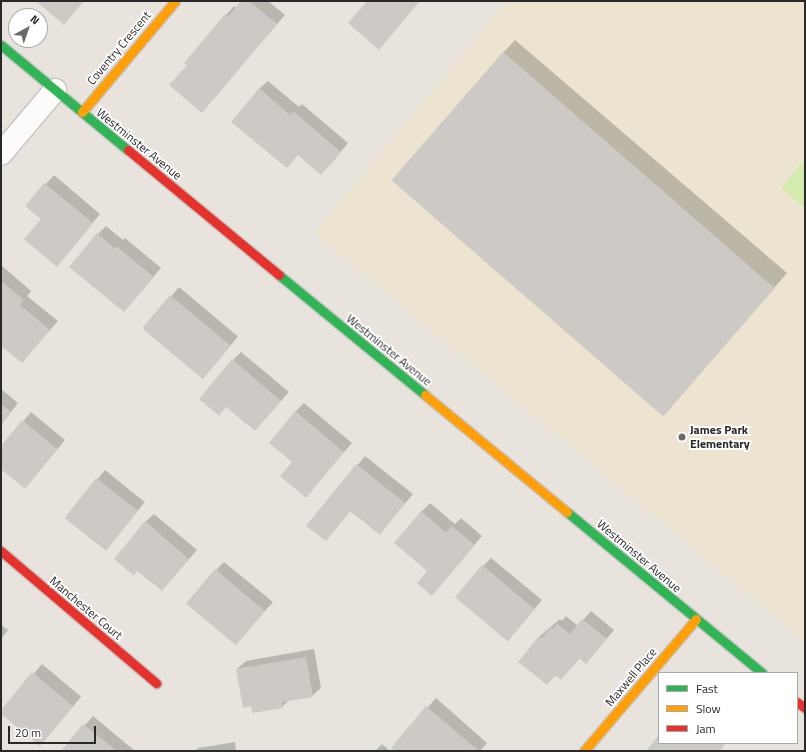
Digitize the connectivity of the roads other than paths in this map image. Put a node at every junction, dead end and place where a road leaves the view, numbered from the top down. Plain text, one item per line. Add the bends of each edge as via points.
1 (175, 1) edge
2 (1, 46) edge
3 (55, 90) junction
4 (82, 112) junction
5 (1, 154) edge
6 (1, 551) edge
7 (696, 619) junction
8 (761, 672) edge
9 (156, 683) dead end
10 (584, 751) edge

1 - 4 street, Coventry Crescent
2 - 3 street, Westminster Avenue
3 - 4 street, Westminster Avenue
3 - 5 street
4 - 7 street, Westminster Avenue
6 - 9 street, Manchester Court
7 - 8 street, Westminster Avenue
7 - 10 street, Maxwell Place

